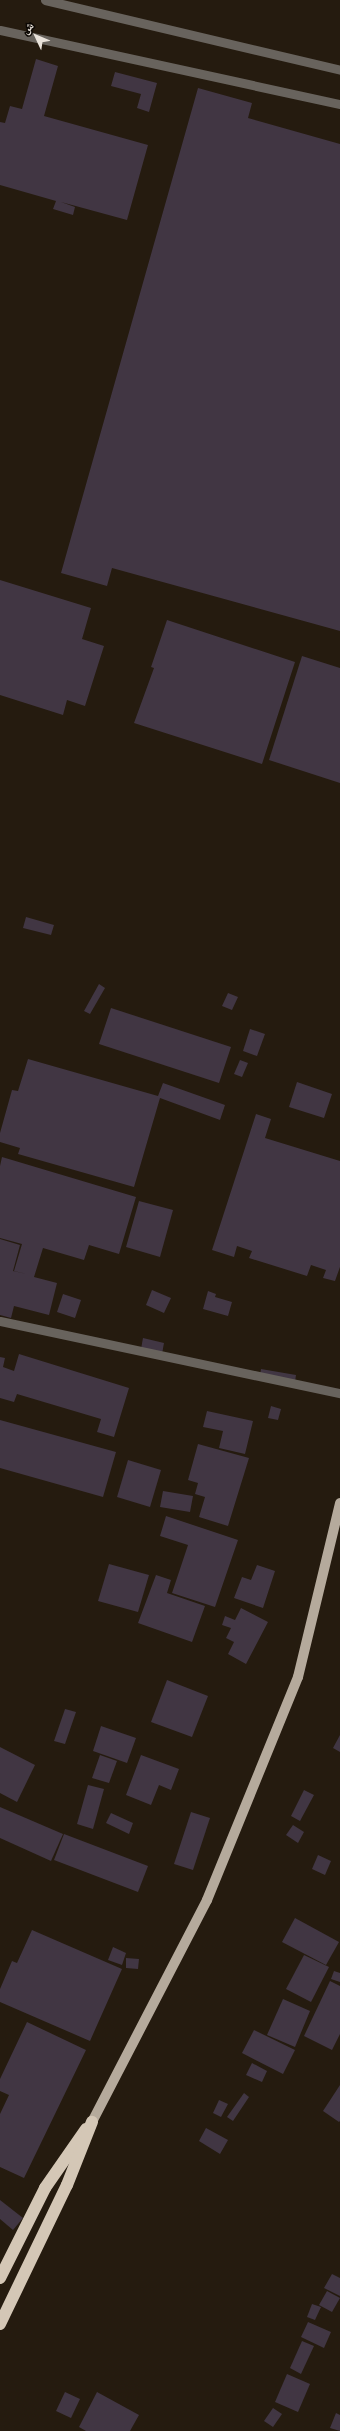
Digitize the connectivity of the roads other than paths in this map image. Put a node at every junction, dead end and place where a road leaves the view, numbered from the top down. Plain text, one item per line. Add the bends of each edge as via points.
1 (45, 0) edge
2 (0, 30) edge
3 (340, 70) edge
4 (340, 104) edge
5 (0, 1321) edge
6 (340, 1394) edge
7 (340, 1503) edge
8 (92, 2122) junction
9 (0, 2278) edge
10 (0, 2324) edge

1 - 3 lane
2 - 4 lane
5 - 6 lane
7 - 8 main road via 298,1677 207,1900
8 - 9 highway via 45,2188
8 - 10 highway via 67,2185

